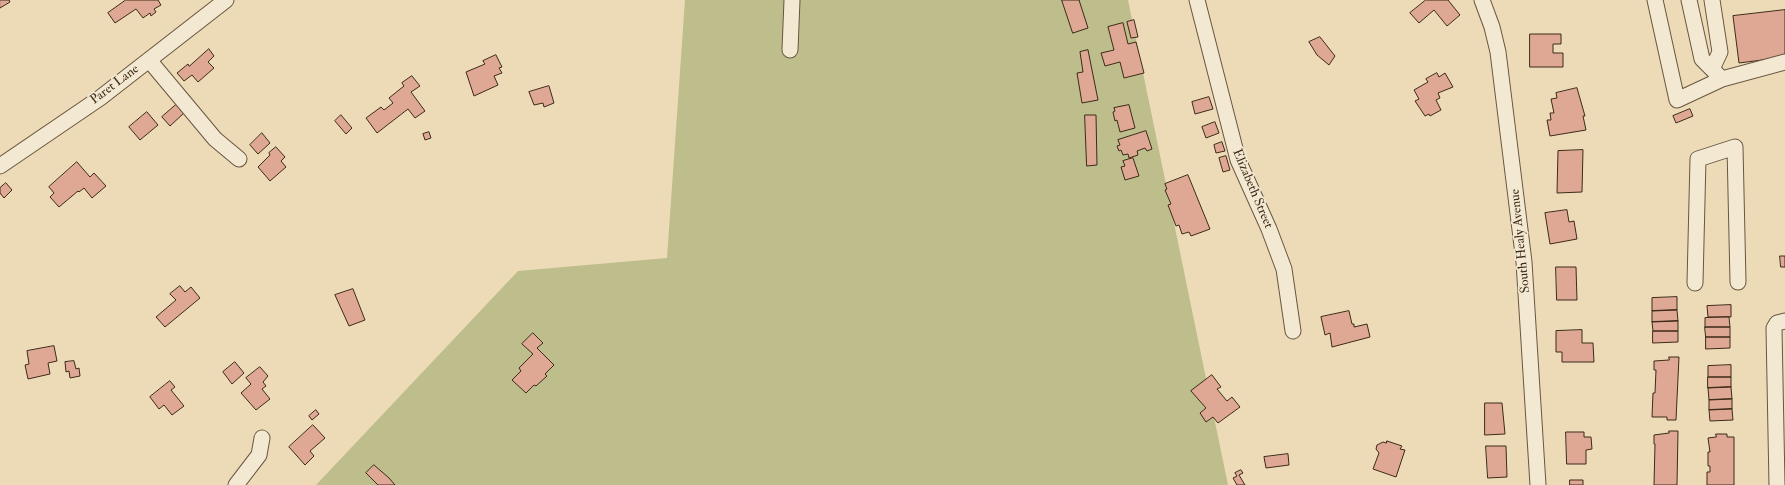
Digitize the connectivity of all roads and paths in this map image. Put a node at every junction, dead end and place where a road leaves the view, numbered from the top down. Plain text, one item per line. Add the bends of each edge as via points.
1 (226, 0) edge
2 (792, 0) edge
3 (1197, 0) edge
4 (1482, 0) edge
5 (1655, 0) edge
6 (1690, 0) edge
7 (1712, 0) edge
8 (790, 50) dead end
9 (149, 60) junction
10 (1785, 62) edge
11 (1717, 74) junction
12 (240, 159) dead end
13 (0, 166) edge
14 (1738, 282) dead end
15 (1695, 283) dead end
16 (1785, 321) edge
17 (1293, 331) dead end
18 (262, 438) dead end
19 (236, 485) edge
20 (1538, 485) edge
21 (1777, 485) edge

1 - 9 street, Paret Lane
2 - 8 street
3 - 17 street, Elizabeth Street via 1238,160 1284,269
4 - 20 street, South Healy Avenue via 1498,52 1523,255
5 - 11 street via 1677,100
6 - 11 street via 1702,59
7 - 11 street via 1720,52
9 - 12 street via 215,139
9 - 13 street, Paret Lane via 100,98
10 - 11 street
14 - 15 street via 1735,146 1698,159
16 - 21 street via 1776,323 1774,328
18 - 19 street via 259,455

